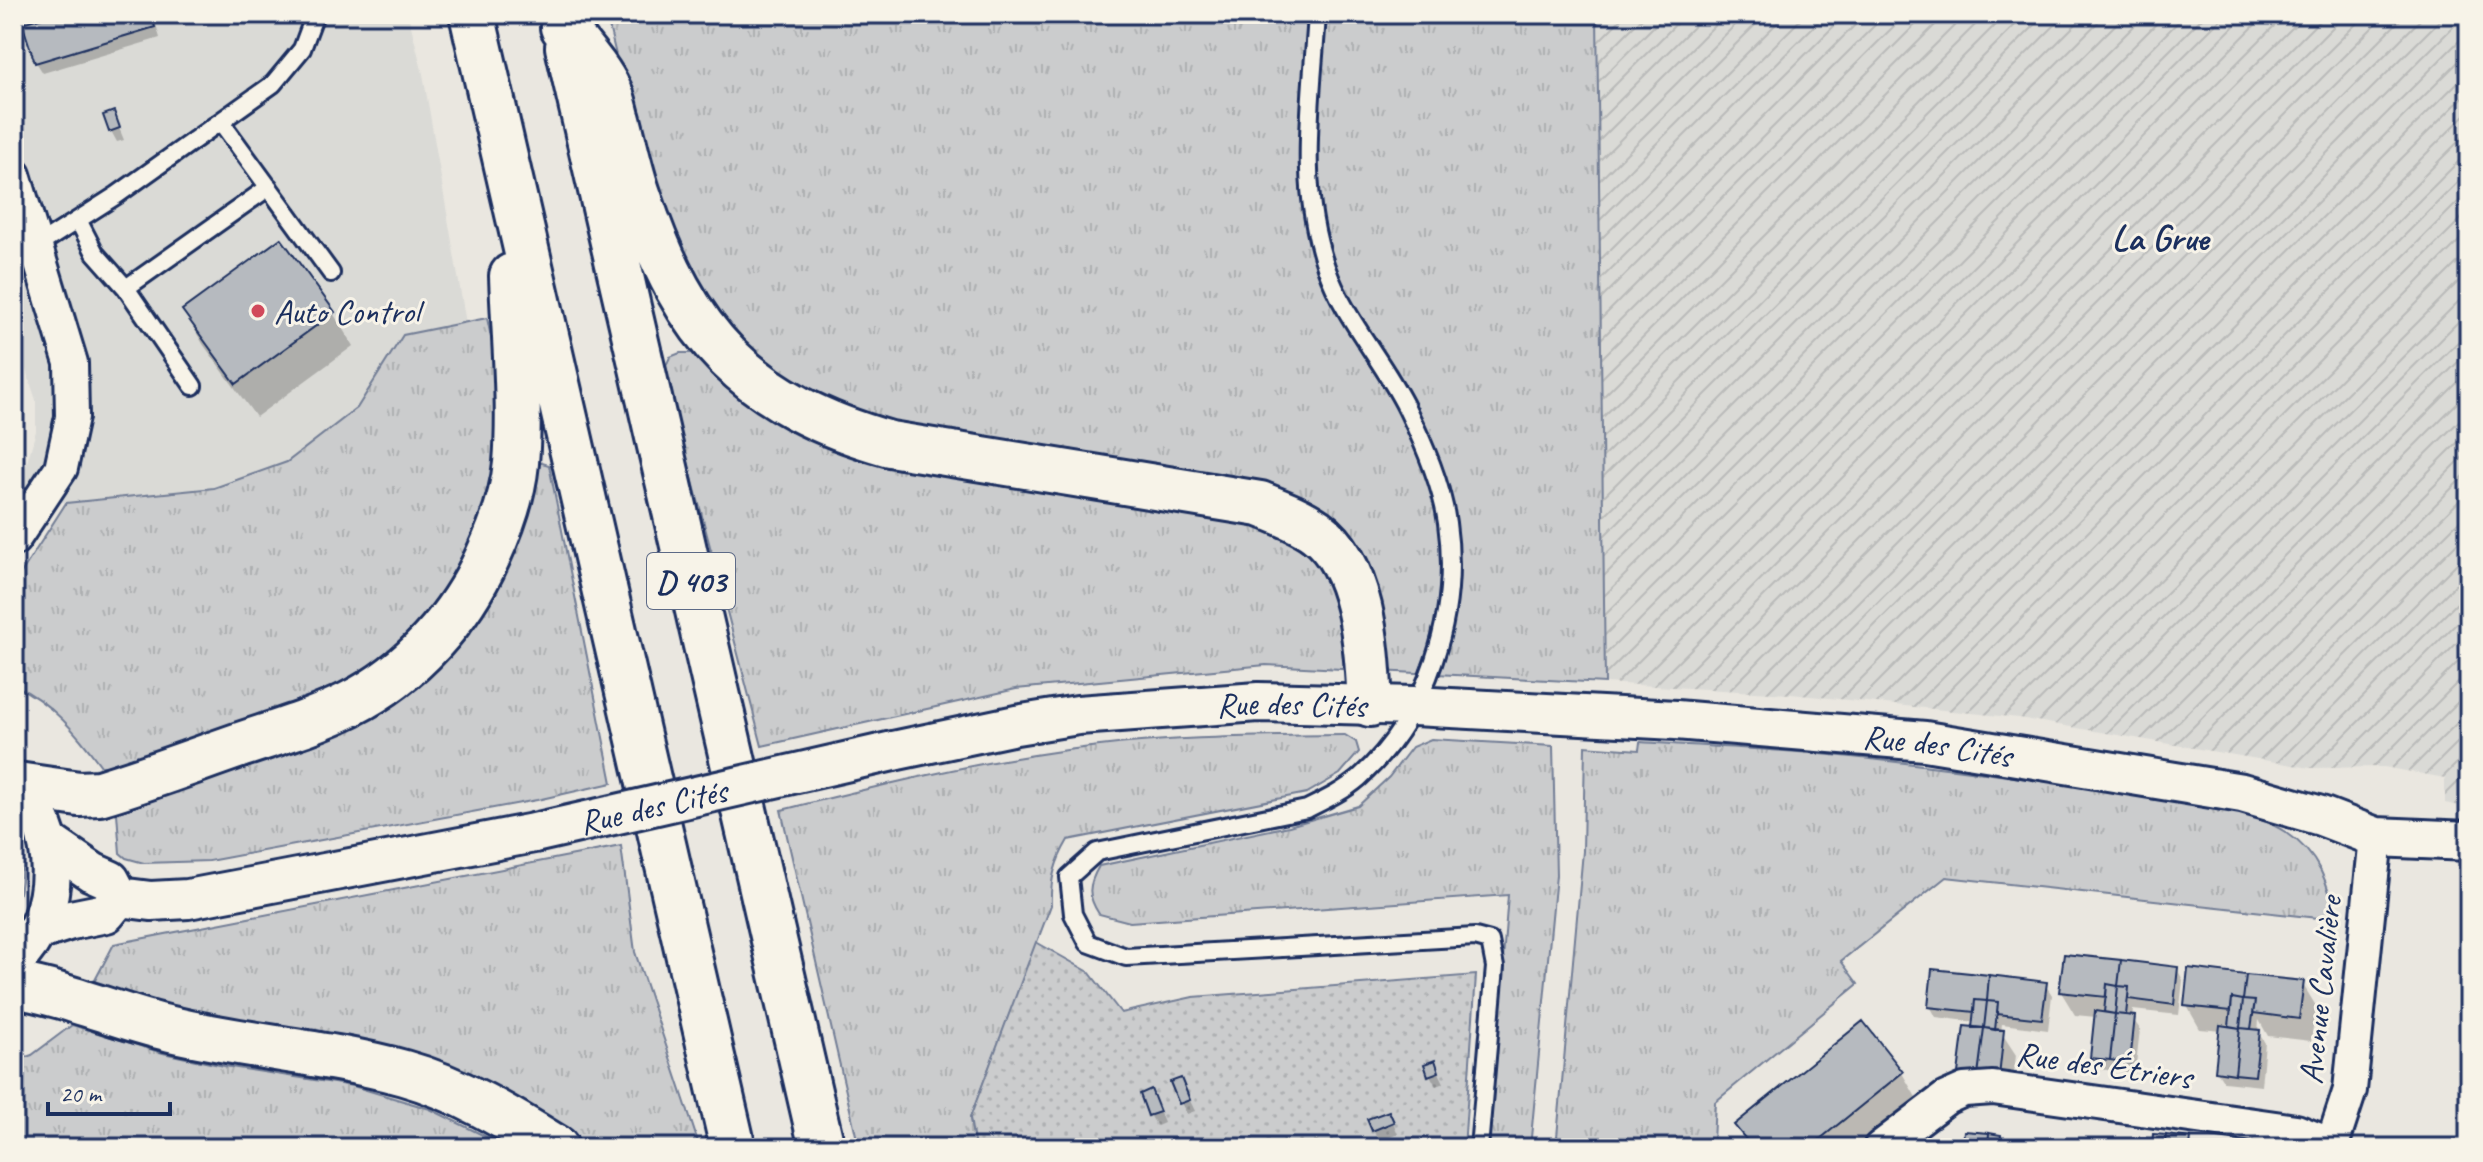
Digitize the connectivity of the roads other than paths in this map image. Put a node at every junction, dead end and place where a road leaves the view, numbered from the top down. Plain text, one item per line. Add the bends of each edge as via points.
1 (315, 14) edge
2 (472, 14) edge
3 (1317, 14) edge
4 (562, 20) edge
5 (221, 122) junction
6 (508, 169) junction
7 (14, 175) edge
8 (269, 187) junction
9 (78, 220) junction
10 (37, 246) junction
11 (331, 273) dead end
12 (126, 288) junction
13 (193, 386) dead end
14 (14, 539) edge
15 (1370, 704) junction
16 (1414, 706) junction
17 (16, 784) edge
18 (2376, 837) junction
19 (2469, 841) edge
20 (48, 842) junction
21 (119, 897) junction
22 (25, 946) edge
23 (14, 985) edge
24 (2331, 1147) edge
25 (556, 1148) edge
26 (733, 1148) edge
27 (822, 1148) edge
28 (1479, 1148) edge
29 (1880, 1148) edge

1 - 5 lane via 302,49 273,84
2 - 6 main road, D 403
3 - 16 lane via 1307,173 1310,212 1326,269 1406,407 1430,462 1447,522 1445,625
4 - 15 main road via 609,91 639,198 679,296 726,358 761,388 845,431 890,444 1260,504 1292,517 1319,533 1339,558 1355,593 1367,650
4 - 27 main road, D 403
5 - 8 lane
5 - 9 lane
6 - 17 main road via 516,465 497,536 459,610 400,671 316,719 99,793
6 - 26 main road, D 403
7 - 10 street
8 - 11 lane
8 - 12 lane
9 - 10 lane
9 - 12 lane via 95,253
10 - 14 street via 71,363 72,417 61,468
12 - 13 lane
15 - 16 street, Rue des Cités
15 - 21 street, Rue des Cités, bridge via 1258,702 1016,725 534,833 188,899
16 - 18 street, Rue des Cités via 1925,741 2242,793
16 - 28 lane via 1359,778 1307,809 1097,852 1069,877 1073,914 1088,943 1126,957 1475,937 1490,941 1495,967
17 - 20 street via 41,821
18 - 19 street, Rue des Cités
18 - 24 street, Avenue Cavalière via 2350,1090
20 - 21 street via 110,880
20 - 22 street via 46,910
21 - 22 street via 106,913 71,920
23 - 25 main road via 169,1028 406,1074 461,1094
24 - 29 street, Rue des Étriers via 2296,1131 1993,1088 1964,1090 1946,1098

